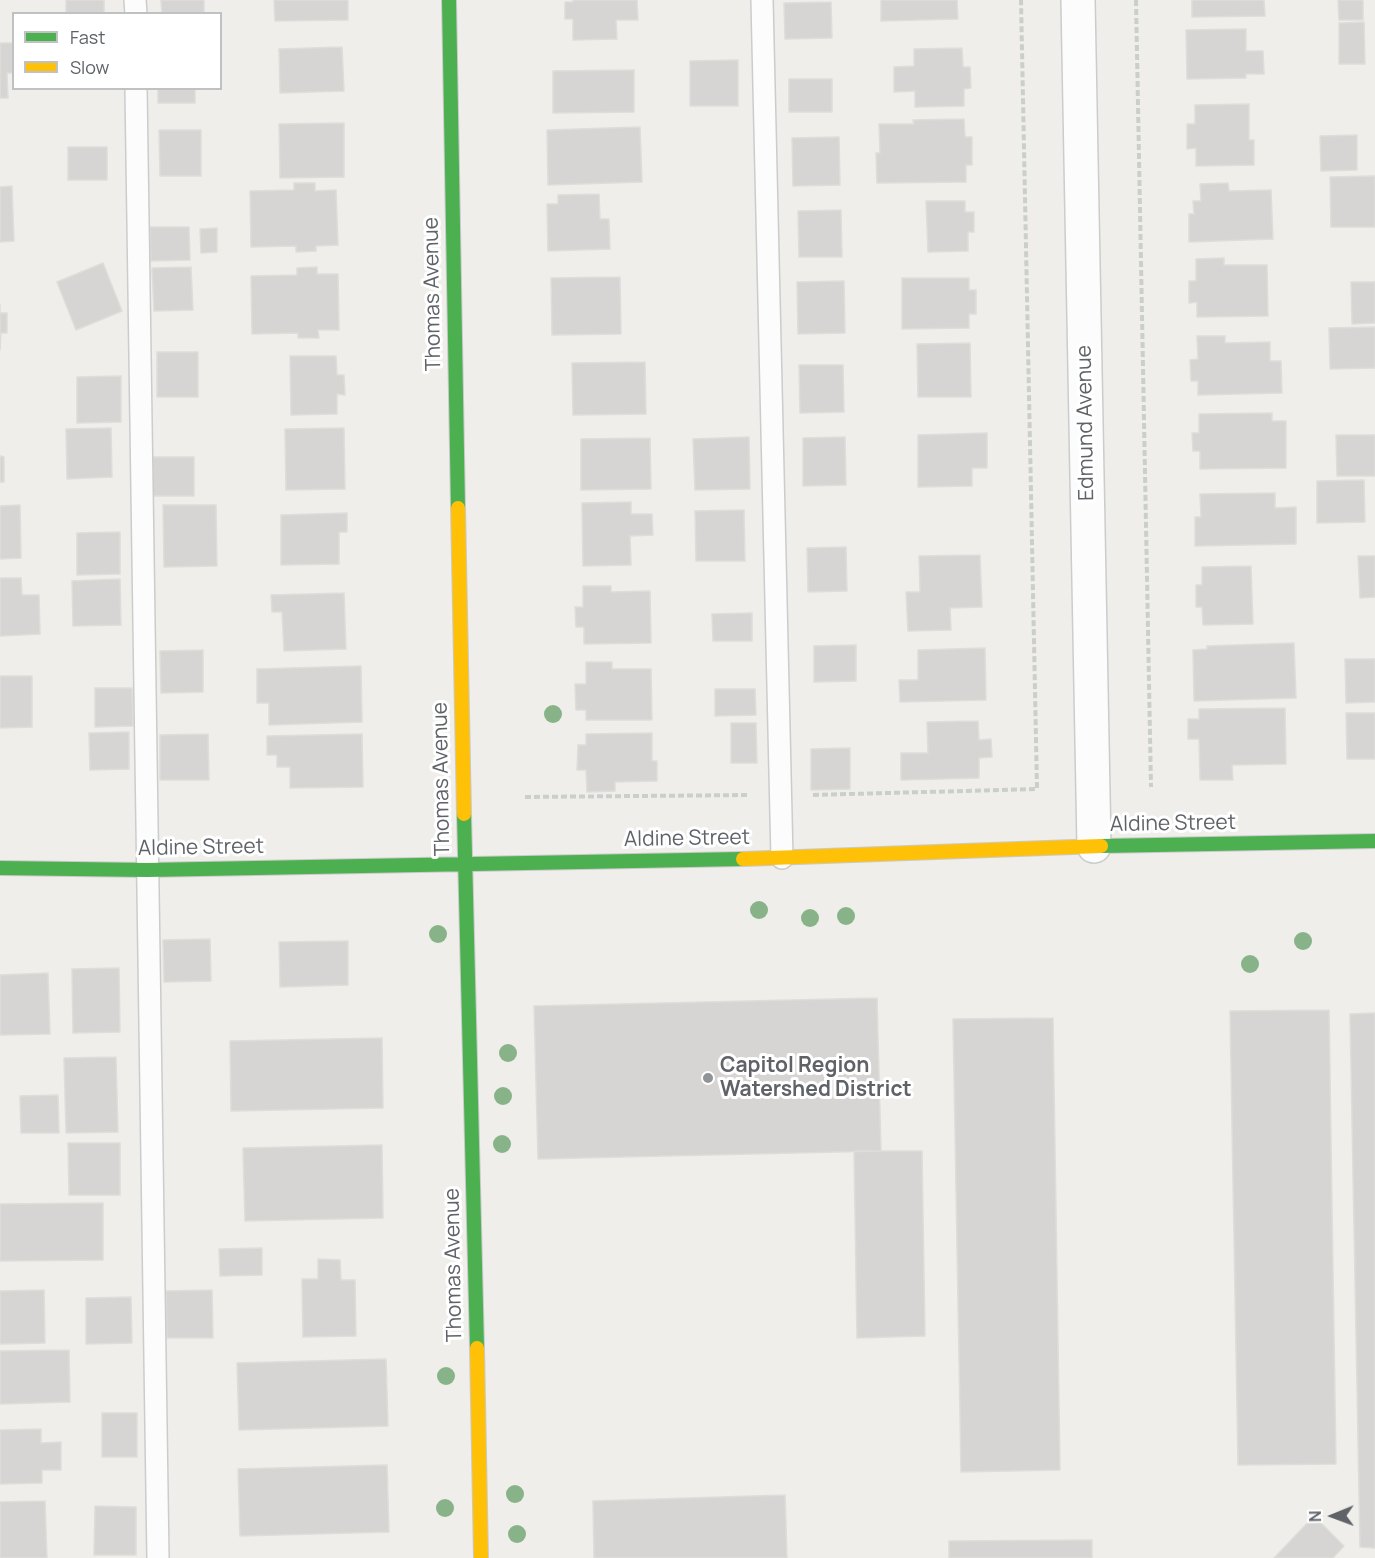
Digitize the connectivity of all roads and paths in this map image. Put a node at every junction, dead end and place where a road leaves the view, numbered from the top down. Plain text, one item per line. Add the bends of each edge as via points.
1 (449, 0) edge
2 (762, 0) edge
3 (1021, 0) edge
4 (1078, 0) edge
5 (1136, 0) edge
6 (136, 90) edge
7 (1151, 787) dead end
8 (781, 795) junction
9 (525, 797) dead end
10 (1375, 841) edge
11 (1094, 846) junction
12 (782, 858) junction
13 (465, 865) junction
14 (0, 868) edge
15 (147, 870) junction
16 (158, 1558) edge
17 (481, 1558) edge

1 - 13 street, Thomas Avenue
2 - 8 lane
3 - 8 path via 1037,789
4 - 11 street, Edmund Avenue
5 - 7 path
6 - 15 lane
8 - 9 path
8 - 12 lane
10 - 11 street, Aldine Street
11 - 12 street, Aldine Street
12 - 13 street, Aldine Street
13 - 15 street, Aldine Street
13 - 17 street, Thomas Avenue
14 - 15 street, Aldine Street
15 - 16 lane

